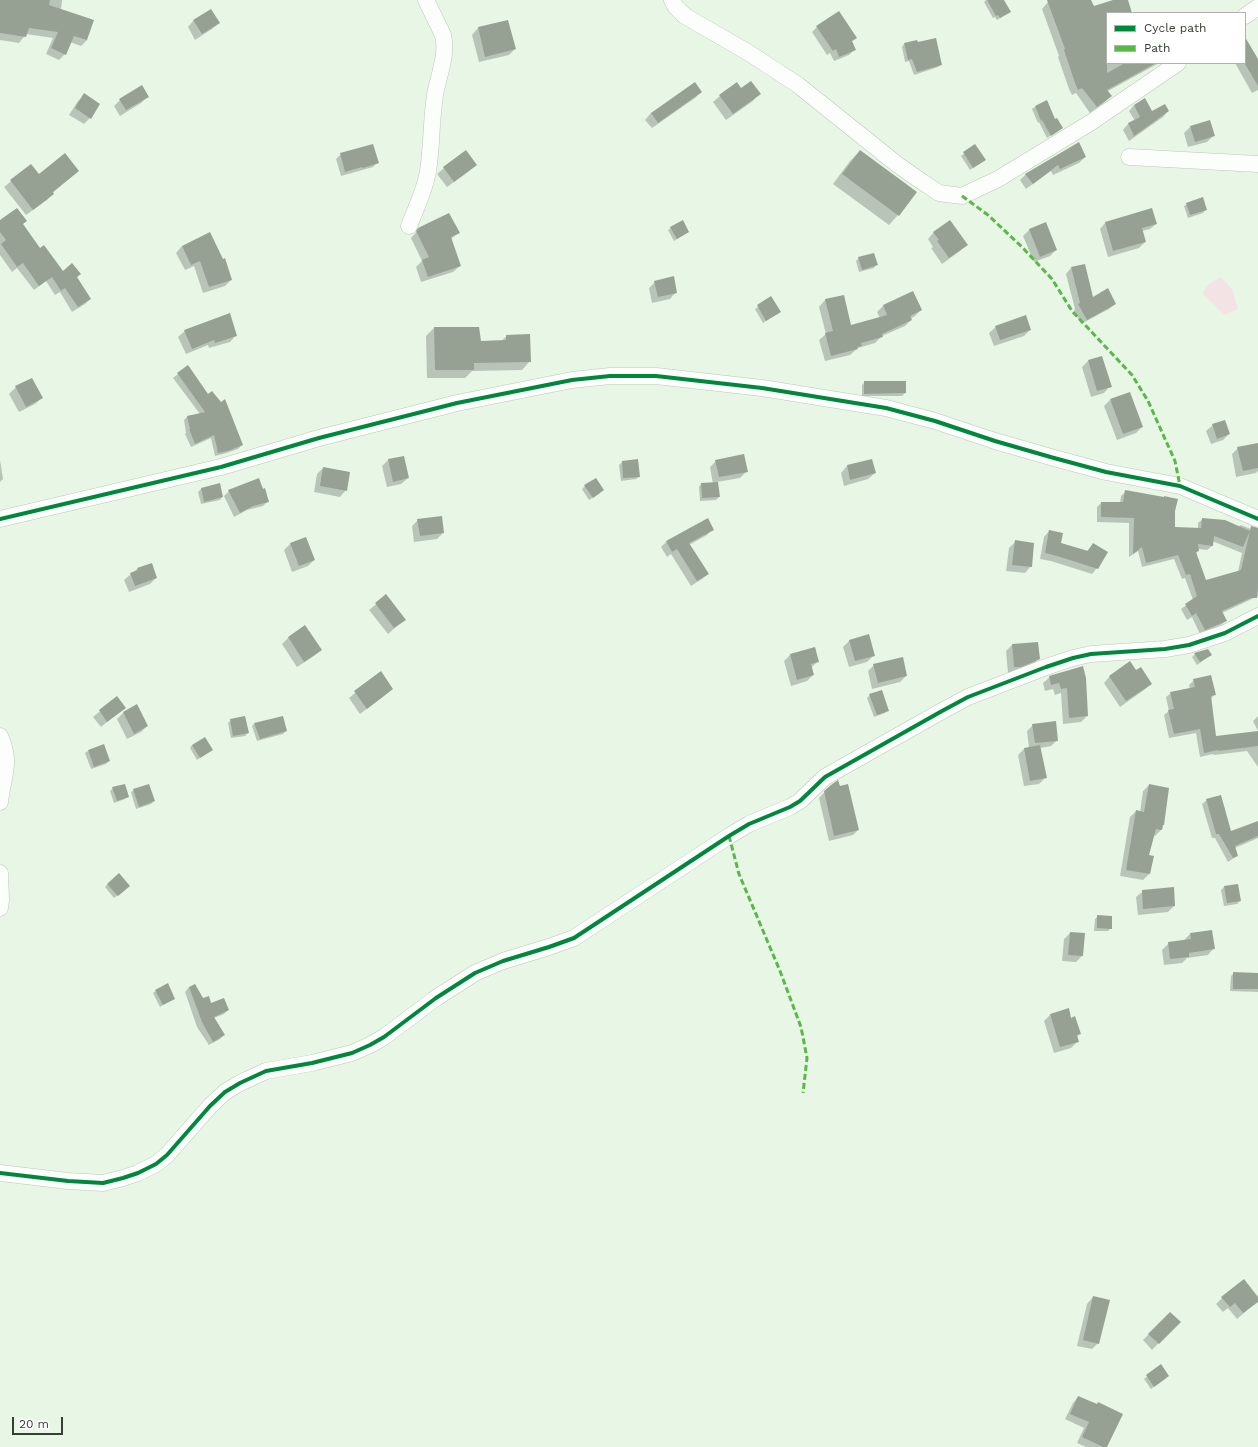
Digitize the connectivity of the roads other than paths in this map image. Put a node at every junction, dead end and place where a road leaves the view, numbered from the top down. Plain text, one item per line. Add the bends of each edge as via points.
1 (426, 0) edge
2 (672, 0) edge
3 (1258, 7) edge
4 (1246, 15) edge
5 (1177, 64) edge
6 (1129, 157) dead end
7 (1258, 164) edge
8 (409, 226) dead end
9 (0, 519) edge
10 (1258, 519) edge
11 (1258, 616) edge
12 (0, 736) edge
13 (0, 802) edge
14 (0, 873) edge
15 (0, 908) edge
16 (0, 1173) edge

1 - 8 street via 444,40 435,96 428,172
2 - 5 street via 685,16 798,85 921,181 939,193 962,196 998,179 1090,123
3 - 4 street
6 - 7 street
9 - 10 street via 221,467 319,438 457,403 572,380 610,376 656,376 754,387 886,408 1106,472 1180,486
11 - 16 street via 1225,633 1190,645 1073,658 968,697 825,777 806,797 729,836 574,938 503,961 475,974 370,1045 312,1063 266,1071 240,1083 210,1106 156,1164 138,1173 103,1183
12 - 13 street via 7,758
14 - 15 street

